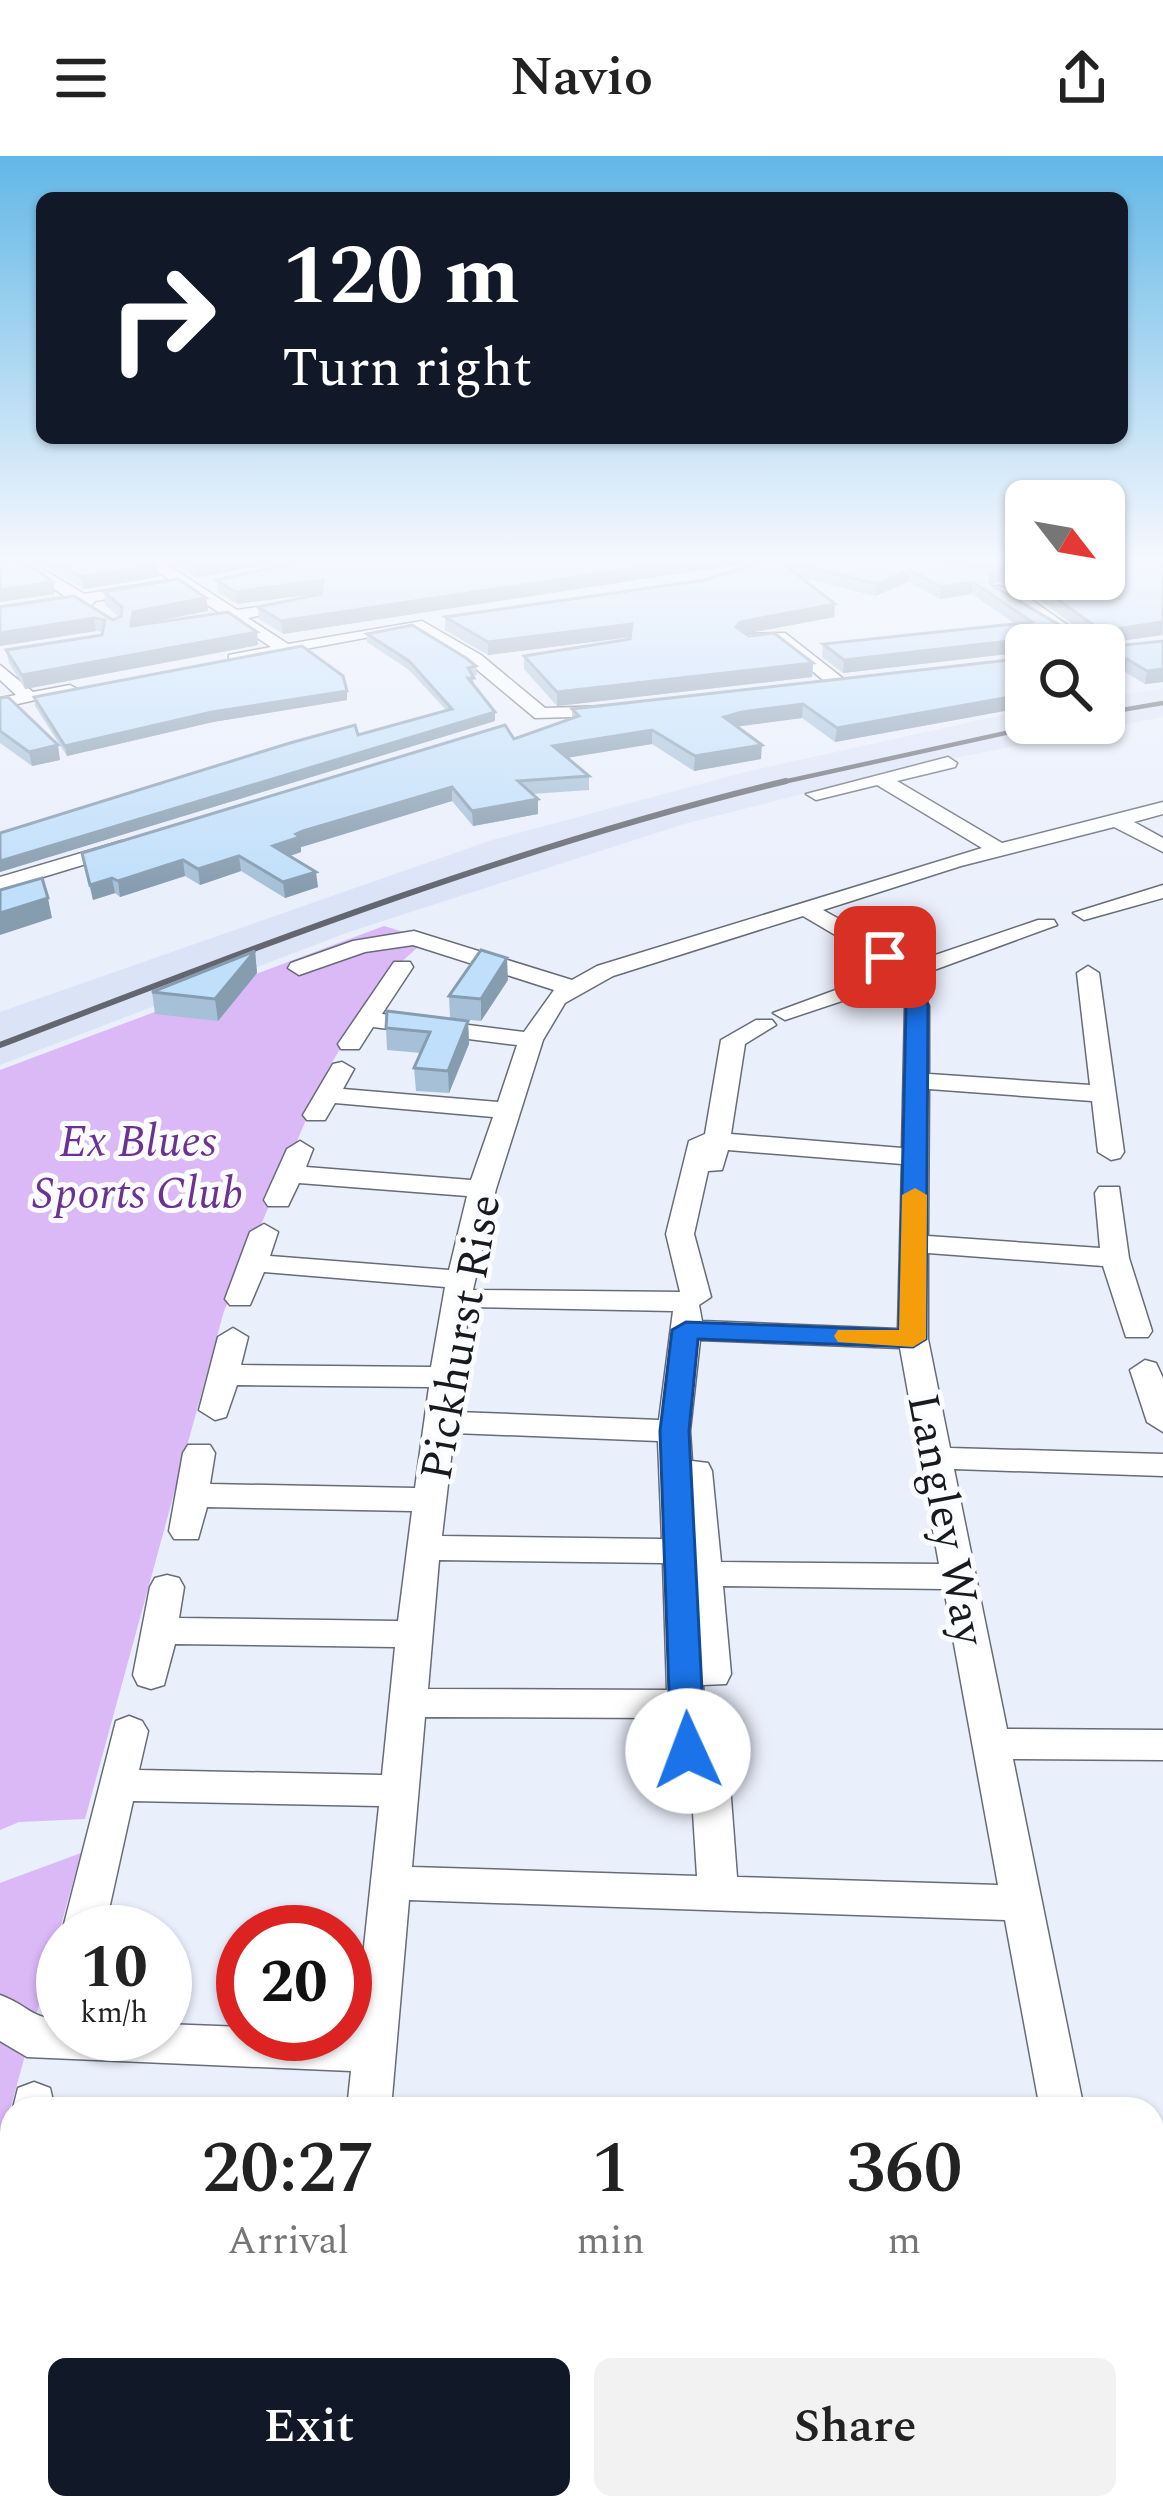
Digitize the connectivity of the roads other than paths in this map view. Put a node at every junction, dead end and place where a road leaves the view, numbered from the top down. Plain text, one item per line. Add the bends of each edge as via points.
1 (0, 670) edge
2 (498, 670) edge
3 (830, 670) edge
4 (94, 686) edge
5 (809, 687) edge
6 (29, 698) junction
7 (0, 704) edge
8 (624, 710) edge
9 (546, 716) junction
10 (520, 725) dead end
11 (948, 764) dead end
12 (882, 780) junction
13 (816, 794) dead end
14 (1163, 808) edge
15 (1116, 820) junction
16 (138, 843) edge
17 (1163, 846) edge
18 (999, 850) junction
19 (0, 884) edge
20 (1163, 892) edge
21 (804, 908) junction
22 (1084, 913) dead end
23 (1046, 925) dead end
24 (402, 967) dead end
25 (299, 968) dead end
26 (901, 970) junction
27 (1088, 974) dead end
28 (570, 987) junction
29 (367, 1019) junction
30 (531, 1040) junction
31 (916, 1081) junction
32 (1103, 1094) junction
33 (511, 1111) junction
34 (709, 1141) junction
35 (1111, 1152) dead end
36 (915, 1157) junction
37 (482, 1189) junction
38 (1109, 1193) dead end
39 (278, 1200) dead end
40 (706, 1206) dead end
41 (264, 1232) dead end
42 (914, 1243) junction
43 (1115, 1258) junction
44 (253, 1263) junction
45 (459, 1289) junction
46 (240, 1299) dead end
47 (1137, 1331) dead end
48 (233, 1337) dead end
49 (913, 1339) junction
50 (1145, 1370) dead end
51 (224, 1375) junction
52 (445, 1377) junction
53 (215, 1410) dead end
54 (440, 1422) junction
55 (1163, 1422) edge
56 (674, 1431) junction
57 (199, 1454) dead end
58 (936, 1458) junction
59 (1163, 1465) edge
60 (697, 1471) dead end
61 (192, 1495) junction
62 (429, 1501) junction
63 (186, 1531) dead end
64 (423, 1548) junction
65 (692, 1563) junction
66 (958, 1576) junction
67 (167, 1587) dead end
68 (159, 1631) junction
69 (415, 1634) junction
70 (713, 1674) dead end
71 (151, 1675) dead end
72 (408, 1703) junction
73 (686, 1704) junction
74 (129, 1731) dead end
75 (991, 1744) junction
76 (1163, 1745) edge
77 (117, 1785) junction
78 (400, 1791) junction
79 (391, 1883) junction
80 (718, 1894) junction
81 (1022, 1903) junction
82 (89, 1905) edge
83 (0, 2014) edge
84 (376, 2052) junction
85 (370, 2097) edge
86 (1060, 2097) edge

1 - 6 street
2 - 9 street
3 - 5 street via 848,682
4 - 6 street
6 - 7 street
8 - 9 street
9 - 10 street
11 - 12 street
12 - 13 street
12 - 18 street
14 - 15 street
15 - 17 street
15 - 18 street
16 - 19 street
18 - 21 street
20 - 22 street
21 - 26 street
21 - 28 street
23 - 26 street
24 - 29 street
25 - 28 street via 414,938
26 - 31 street, Langley Way via 917,1006
26 - 34 street via 734,1040
27 - 32 street
28 - 30 street, Pickhurst Rise
29 - 30 street
29 - 33 street via 322,1105
30 - 33 street, Pickhurst Rise
31 - 32 street
31 - 36 street, Langley Way
32 - 35 street
33 - 37 street, Pickhurst Rise
34 - 36 street
34 - 40 street
34 - 45 street via 680,1234 695,1297 667,1304
36 - 42 street, Langley Way
37 - 39 street via 297,1161
37 - 45 street, Pickhurst Rise
38 - 43 street
41 - 44 street
42 - 43 street
42 - 49 street, Langley Way
43 - 47 street
44 - 45 street
44 - 46 street
45 - 52 street, Pickhurst Rise
48 - 51 street
49 - 56 street via 687,1321
49 - 58 street, Langley Way
50 - 55 street
51 - 52 street
51 - 53 street
52 - 54 street, Pickhurst Rise
54 - 56 street
54 - 62 street, Pickhurst Rise
56 - 65 street
57 - 61 street
58 - 59 street
58 - 66 street, Langley Way
60 - 65 street
61 - 62 street
61 - 63 street
62 - 64 street, Pickhurst Rise
64 - 65 street
64 - 69 street, Pickhurst Rise
65 - 66 street
65 - 70 street
65 - 73 street
66 - 75 street, Langley Way
67 - 68 street
68 - 69 street
68 - 71 street
69 - 72 street, Pickhurst Rise
72 - 73 street
72 - 78 street, Pickhurst Rise
73 - 80 street
74 - 77 street
75 - 76 street
75 - 81 street, Langley Way
77 - 78 street
77 - 82 street
78 - 79 street, Pickhurst Rise
79 - 80 street
79 - 84 street, Pickhurst Rise
80 - 81 street
81 - 86 street, Langley Way
83 - 84 street via 27,2038
84 - 85 street, Pickhurst Rise

